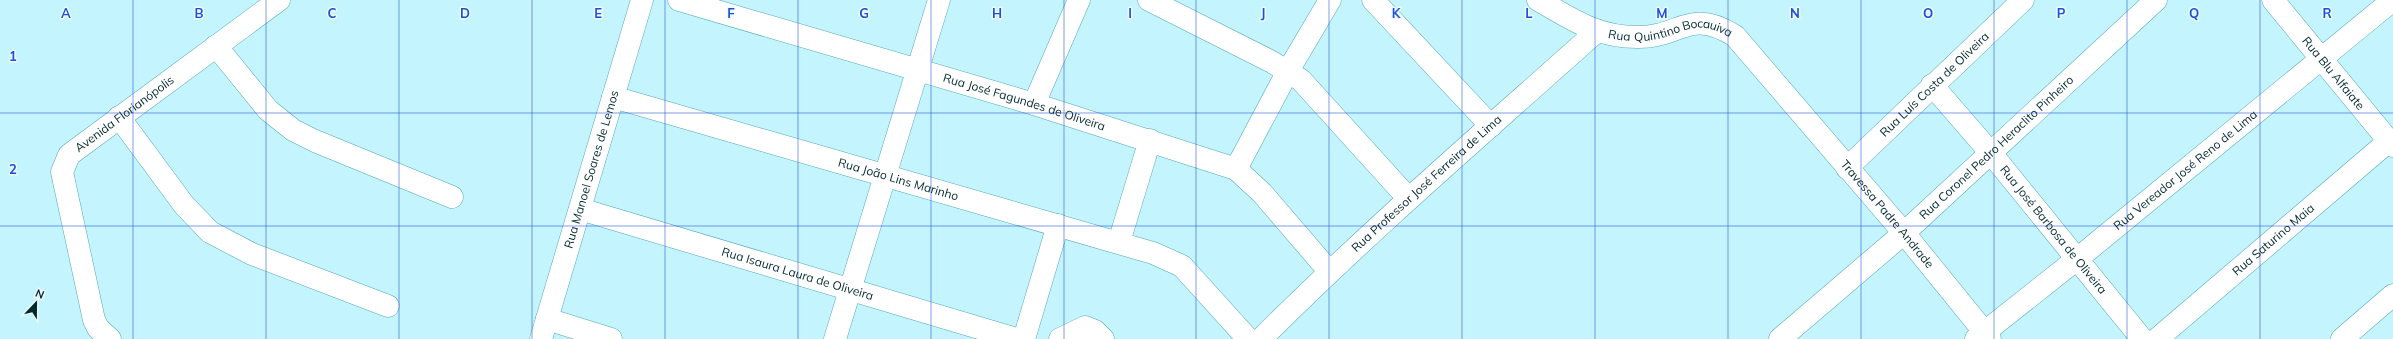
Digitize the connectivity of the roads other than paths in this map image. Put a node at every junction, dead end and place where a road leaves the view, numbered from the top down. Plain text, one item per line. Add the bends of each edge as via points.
1 (279, 0) edge
2 (642, 0) edge
3 (679, 0) edge
4 (939, 0) edge
5 (1079, 0) edge
6 (1149, 0) edge
7 (1330, 0) edge
8 (1373, 0) edge
9 (1538, 0) edge
10 (2022, 0) edge
11 (2156, 0) edge
12 (2273, 0) edge
13 (2393, 0) edge
14 (1596, 32) junction
15 (216, 46) junction
16 (2321, 59) junction
17 (918, 70) junction
18 (1288, 71) junction
19 (1932, 85) junction
20 (1782, 91) joint
21 (613, 97) junction
22 (1034, 104) junction
23 (119, 117) junction
24 (1491, 126) junction
25 (1150, 140) junction
26 (2391, 144) edge
27 (1990, 152) junction
28 (1847, 168) junction
29 (1236, 169) junction
30 (885, 176) junction
31 (452, 197) dead end
32 (1408, 198) junction
33 (580, 209) junction
34 (1058, 225) junction
35 (1904, 233) junction
36 (1119, 242) junction
37 (2077, 259) junction
38 (1329, 271) junction
39 (850, 289) junction
40 (2393, 295) edge
41 (388, 306) dead end
42 (544, 329) edge
43 (959, 331) edge
44 (1099, 335) edge
45 (1984, 337) edge
46 (110, 339) edge
47 (612, 339) edge
48 (835, 339) edge
49 (1016, 339) edge
50 (1024, 339) edge
51 (1060, 339) edge
52 (1248, 339) edge
53 (1261, 339) edge
54 (1780, 339) edge
55 (2142, 339) edge
56 (2158, 339) edge
57 (2342, 339) edge

1 - 15 street, Avenida Florianópolis
2 - 21 street, Rua Manoel Soares de Lemos
3 - 17 street, Rua José Fagundes de Oliveira
4 - 17 street
5 - 22 street
6 - 18 street
7 - 18 street
8 - 24 street
9 - 14 street, Rua Quintino Bocauiva
10 - 19 street, Rua Luís Costa de Oliveira
11 - 27 street, Rua Coronel Pedro Heraclito Pinheiro
12 - 16 street, Rua Blu Alfaiate
13 - 16 street, Rua Vereador José Reno de Lima
14 - 20 street, Rua Quintino Bocauiva via 1637,37 1653,36 1698,22 1716,26 1736,36
14 - 24 street, Rua Professor José Ferreira de Lima
15 - 23 street, Avenida Florianópolis
15 - 31 street via 268,110 293,130
16 - 26 street, Rua Blu Alfaiate
16 - 37 street, Rua Vereador José Reno de Lima
17 - 22 street, Rua José Fagundes de Oliveira
17 - 30 street
18 - 29 street
18 - 32 street via 1301,80
19 - 27 street, Rua José Barbosa de Oliveira
19 - 28 street, Rua Luís Costa de Oliveira
20 - 28 street, Travessa Padre Andrade
21 - 30 street, Rua João Lins Marinho
21 - 33 street, Rua Manoel Soares de Lemos
22 - 25 street, Rua José Fagundes de Oliveira
23 - 41 street via 184,205 210,232 252,254
23 - 46 street, Avenida Florianópolis via 70,155 62,172 94,320 98,328
24 - 32 street, Rua Professor José Ferreira de Lima
25 - 29 street, Rua José Fagundes de Oliveira
25 - 36 street
26 - 56 street, Rua Saturino Maia
27 - 35 street, Rua Coronel Pedro Heraclito Pinheiro
27 - 37 street, Rua José Barbosa de Oliveira
28 - 35 street, Travessa Padre Andrade
29 - 38 street, Rua José Fagundes de Oliveira via 1262,192
30 - 34 street, Rua João Lins Marinho
30 - 39 street
32 - 38 street, Rua Professor José Ferreira de Lima
33 - 39 street, Rua Isaura Laura de Oliveira
33 - 42 street, Rua Manoel Soares de Lemos
34 - 36 street, Rua João Lins Marinho
34 - 50 street
35 - 45 street, Travessa Padre Andrade
35 - 54 street, Rua Coronel Pedro Heraclito Pinheiro
36 - 52 street, Rua João Lins Marinho via 1182,266
37 - 45 street, Rua Vereador José Reno de Lima
37 - 55 street, Rua José Barbosa de Oliveira
38 - 53 street, Rua Professor José Ferreira de Lima
39 - 43 street, Rua Isaura Laura de Oliveira
39 - 48 street
40 - 57 street
42 - 47 street
43 - 49 street, Rua Isaura Laura de Oliveira
44 - 51 street via 1085,327

